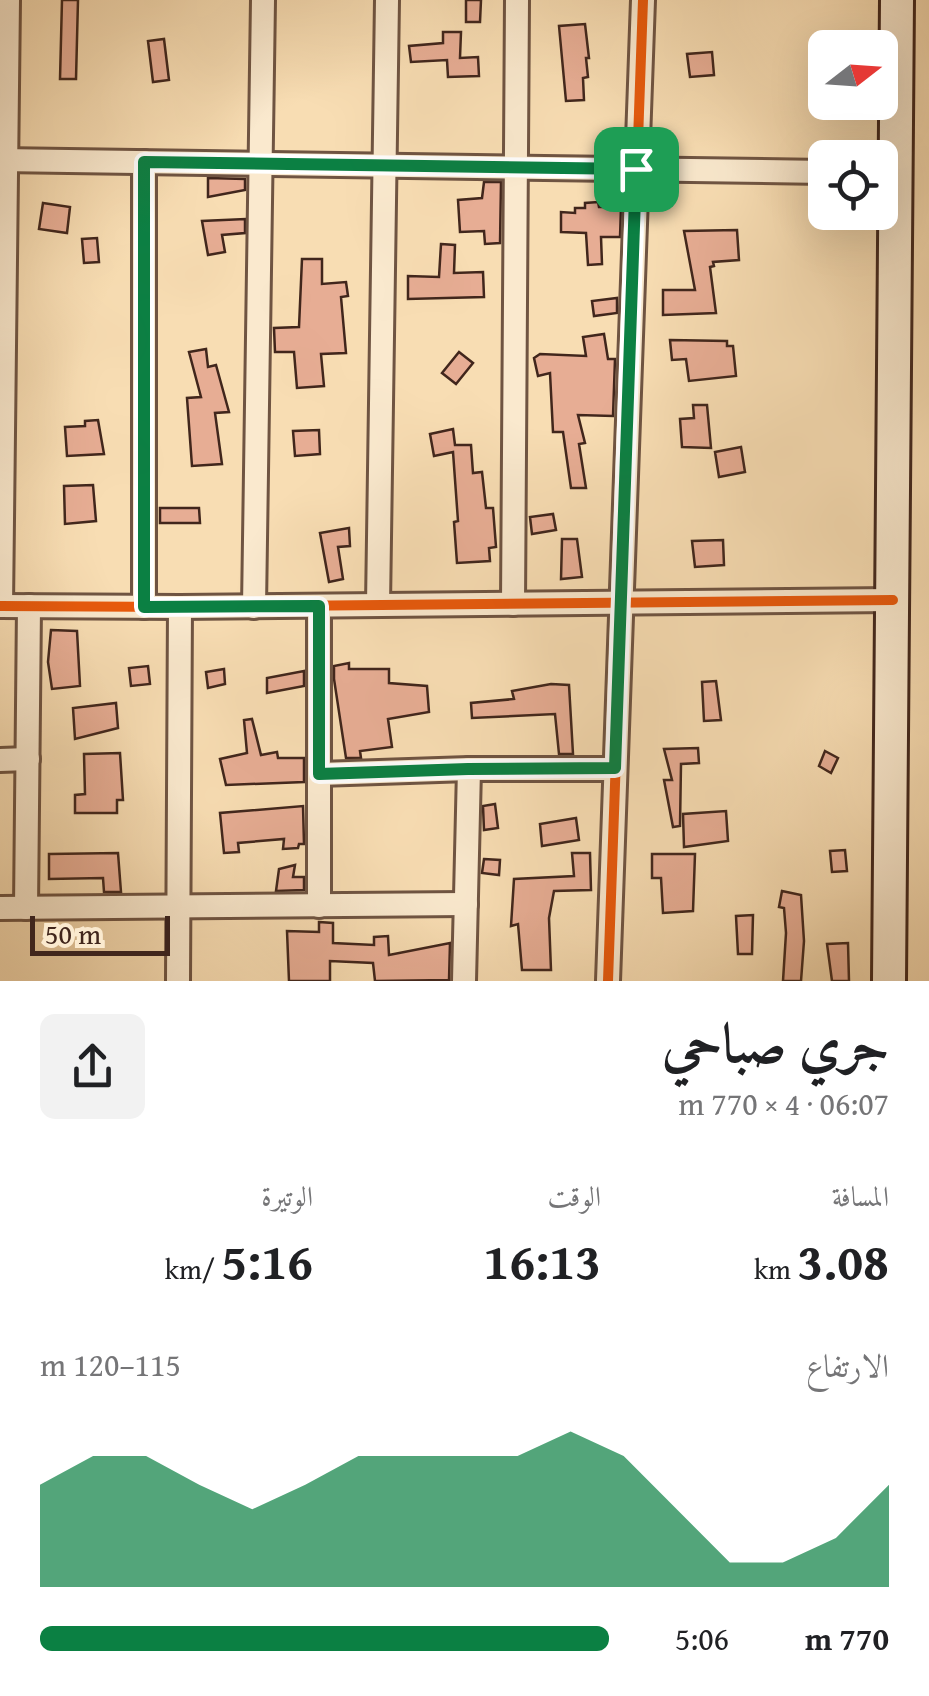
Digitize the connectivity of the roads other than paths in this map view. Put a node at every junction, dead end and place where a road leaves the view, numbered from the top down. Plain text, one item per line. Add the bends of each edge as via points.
1 (8, 0) edge
2 (263, 0) edge
3 (387, 0) edge
4 (517, 0) edge
5 (643, 0) edge
6 (898, 0) edge
7 (890, 140) edge
8 (3, 160) edge
9 (144, 162) junction
10 (261, 164) junction
11 (384, 165) junction
12 (516, 168) junction
13 (636, 169) junction
14 (808, 172) edge
15 (889, 230) edge
16 (892, 600) junction
17 (621, 603) junction
18 (514, 604) junction
19 (0, 606) edge
20 (29, 606) junction
21 (319, 606) junction
22 (378, 606) junction
23 (144, 607) junction
24 (254, 607) junction
25 (180, 608) junction
26 (28, 759) junction
27 (0, 760) edge
28 (615, 768) junction
29 (468, 769) junction
30 (319, 774) junction
31 (466, 904) junction
32 (319, 906) junction
33 (178, 907) junction
34 (0, 908) edge
35 (26, 908) junction
36 (178, 981) edge
37 (464, 981) edge
38 (608, 981) edge
39 (889, 981) edge

1 - 8 street
2 - 10 street
3 - 11 street
4 - 12 street
5 - 13 street
6 - 7 main road
8 - 9 street
8 - 19 street
9 - 10 street
9 - 23 street
10 - 11 street
10 - 24 street
11 - 12 street
11 - 22 street
12 - 13 street
12 - 18 street
13 - 14 street
13 - 17 street
15 - 16 main road
16 - 17 street
16 - 39 main road
17 - 18 street
17 - 28 street
18 - 22 street
19 - 20 street
20 - 23 street
20 - 26 street
21 - 22 street
21 - 24 street
21 - 30 street
23 - 25 street
24 - 25 street
25 - 33 street
26 - 27 street
26 - 35 street
28 - 29 street
28 - 38 street
29 - 30 street
29 - 31 street
30 - 32 street
31 - 32 street
31 - 37 street
32 - 33 street
33 - 35 street
33 - 36 street
34 - 35 street

